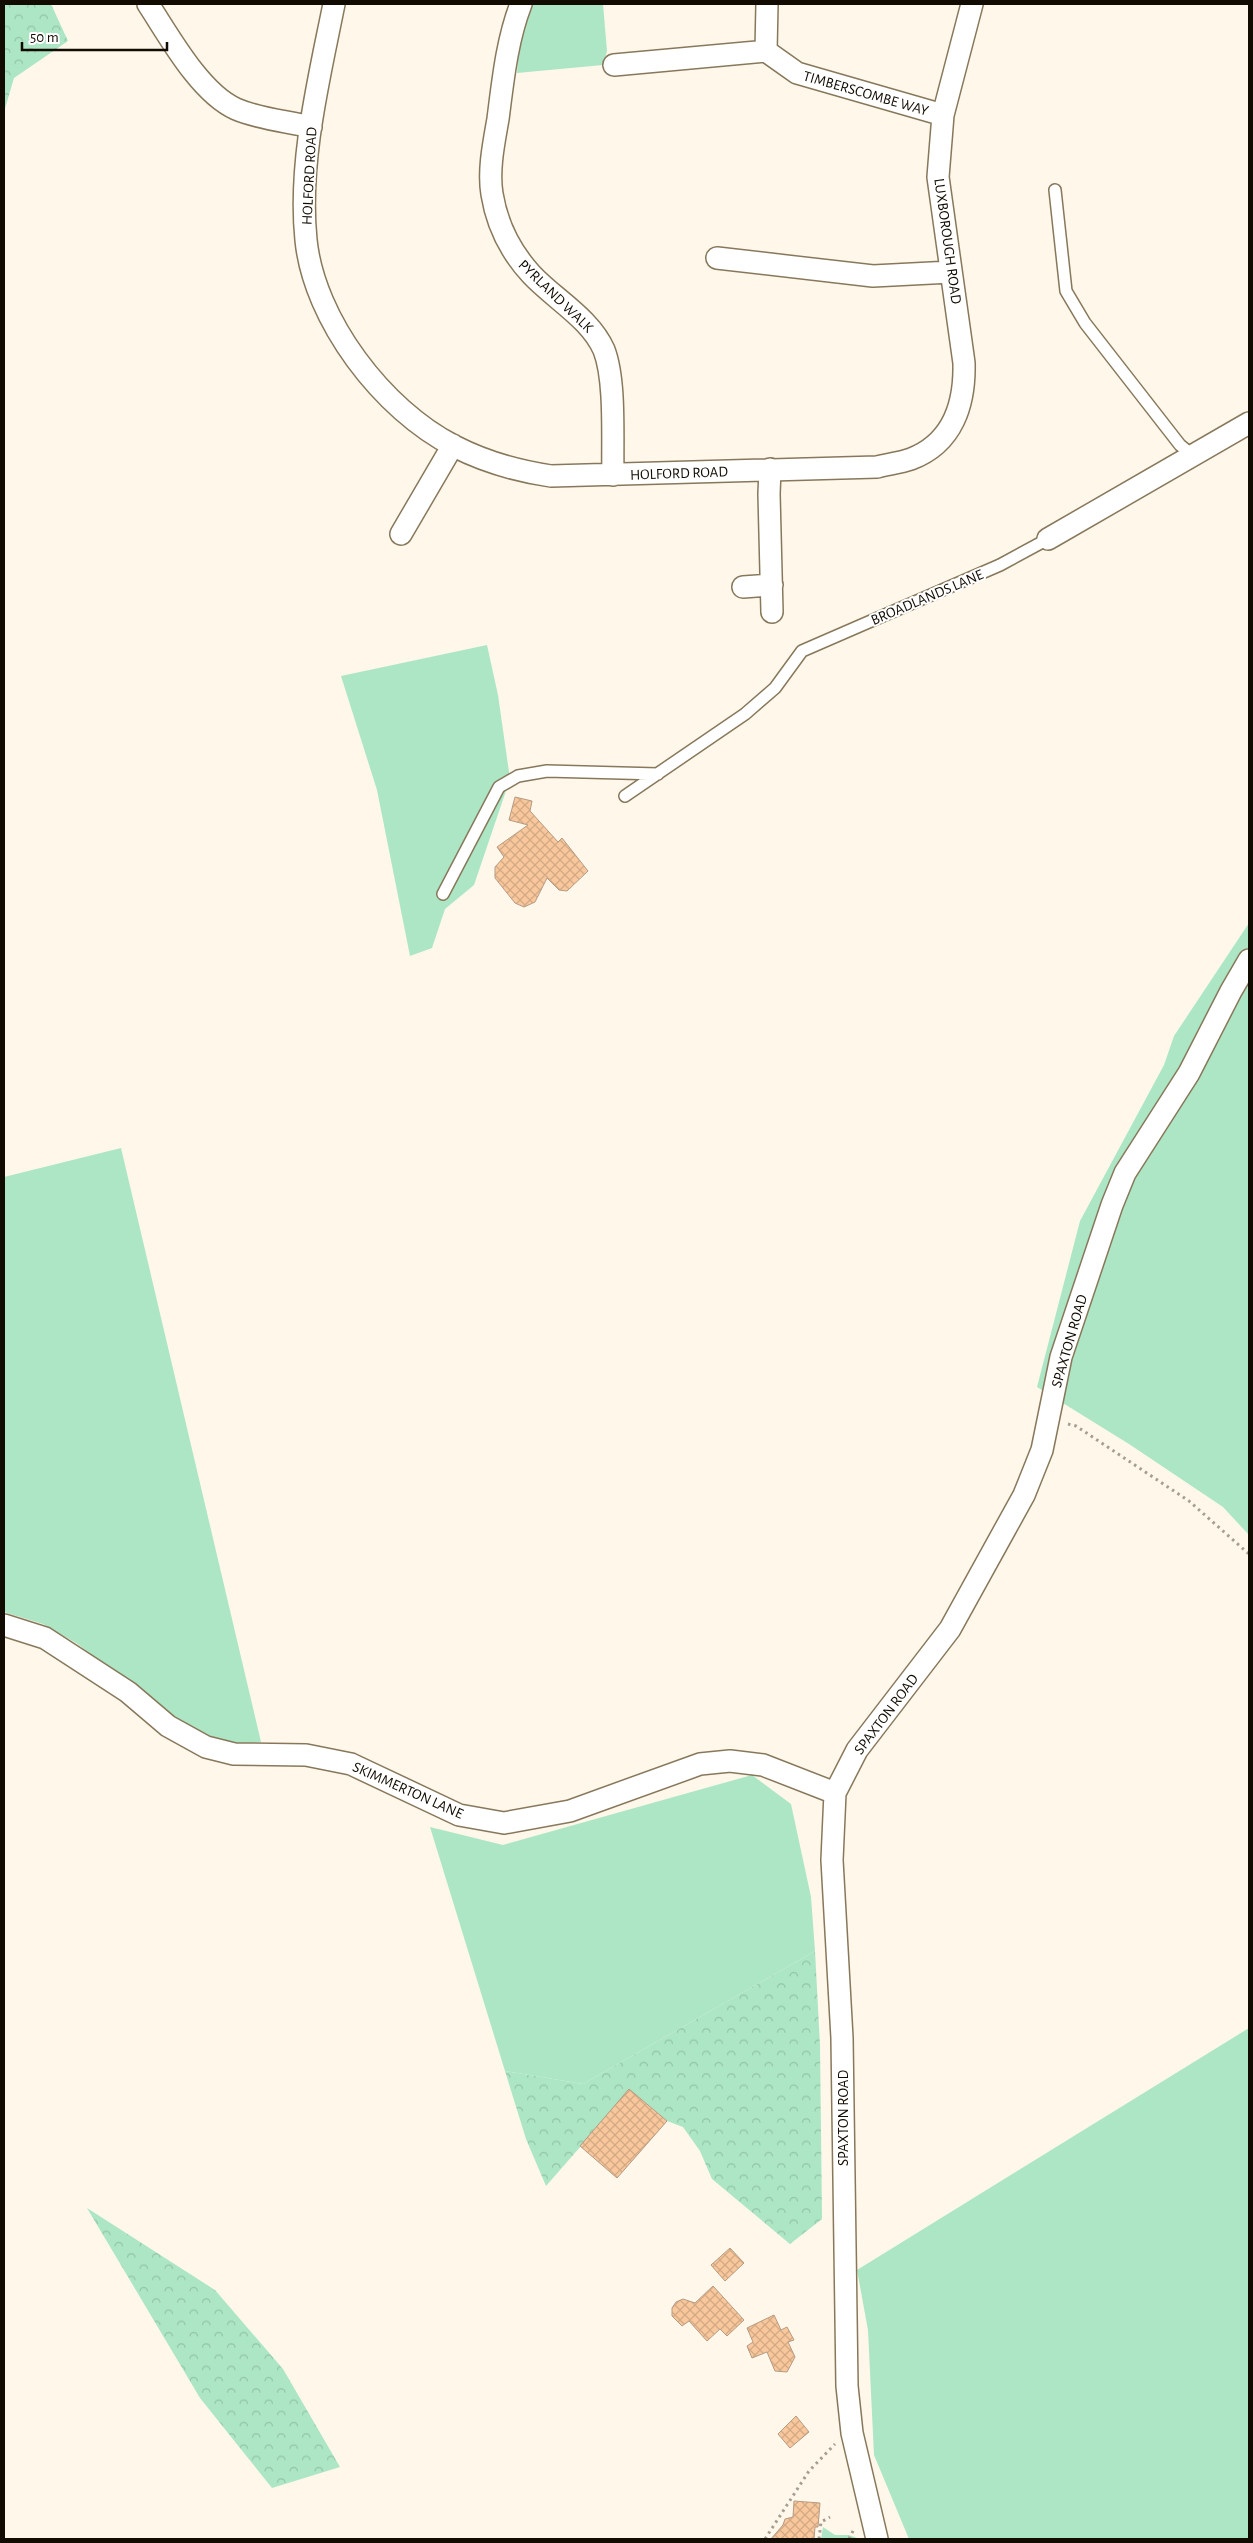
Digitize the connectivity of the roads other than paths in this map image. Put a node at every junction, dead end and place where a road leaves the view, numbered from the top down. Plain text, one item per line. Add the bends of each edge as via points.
1 (148, 4) edge
2 (334, 4) edge
3 (521, 4) edge
4 (767, 4) edge
5 (972, 4) edge
6 (766, 51) junction
7 (614, 65) dead end
8 (943, 115) junction
9 (311, 128) junction
10 (1055, 190) dead end
11 (717, 258) dead end
12 (951, 272) junction
13 (1249, 423) edge
14 (453, 445) junction
15 (1192, 455) junction
16 (910, 459) joint
17 (770, 469) junction
18 (613, 475) junction
19 (400, 534) dead end
20 (1048, 539) joint
21 (772, 585) junction
22 (743, 587) dead end
23 (772, 612) dead end
24 (658, 774) junction
25 (625, 796) dead end
26 (443, 894) dead end
27 (1249, 960) edge
28 (4, 1624) edge
29 (835, 1794) junction
30 (877, 2539) edge

1 - 9 street via 211,91 234,108
2 - 9 street, HOLFORD ROAD
3 - 18 street, PYRLAND WALK via 513,25 503,82 491,192 512,253 586,324 604,352 610,383
4 - 6 street
5 - 8 street, LUXBOROUGH ROAD
6 - 7 street via 643,73
6 - 8 street, TIMBERSCOMBE WAY via 797,73
8 - 12 street, LUXBOROUGH ROAD via 938,177
9 - 14 street, HOLFORD ROAD via 305,195 306,241 328,312 349,349 382,390 423,426
10 - 15 lane via 1066,291 1085,323 1180,446
11 - 12 street via 755,273 874,276
12 - 16 street, LUXBOROUGH ROAD via 965,388 953,424 941,440
13 - 15 street, BROADLANDS LANE
14 - 18 street, HOLFORD ROAD via 520,471 551,476
14 - 19 street
15 - 20 street, BROADLANDS LANE
16 - 17 street, HOLFORD ROAD via 877,467
17 - 18 street, HOLFORD ROAD
17 - 21 street
20 - 24 lane, BROADLANDS LANE via 1000,565 802,651 775,688 745,714
21 - 22 street
21 - 23 street
24 - 25 lane, BROADLANDS LANE
24 - 26 lane via 547,771 518,776 499,787
27 - 29 street, SPAXTON ROAD via 1189,1073 1125,1173 1061,1357 1042,1450 1024,1495 950,1628 857,1750
28 - 29 street, SKIMMERTON LANE via 45,1638 128,1692 168,1726 206,1747 234,1754 306,1755 351,1764 459,1815 504,1823 570,1810 700,1764 730,1760 763,1765
29 - 30 street, SPAXTON ROAD via 832,1860 842,2038 847,2386 852,2433

